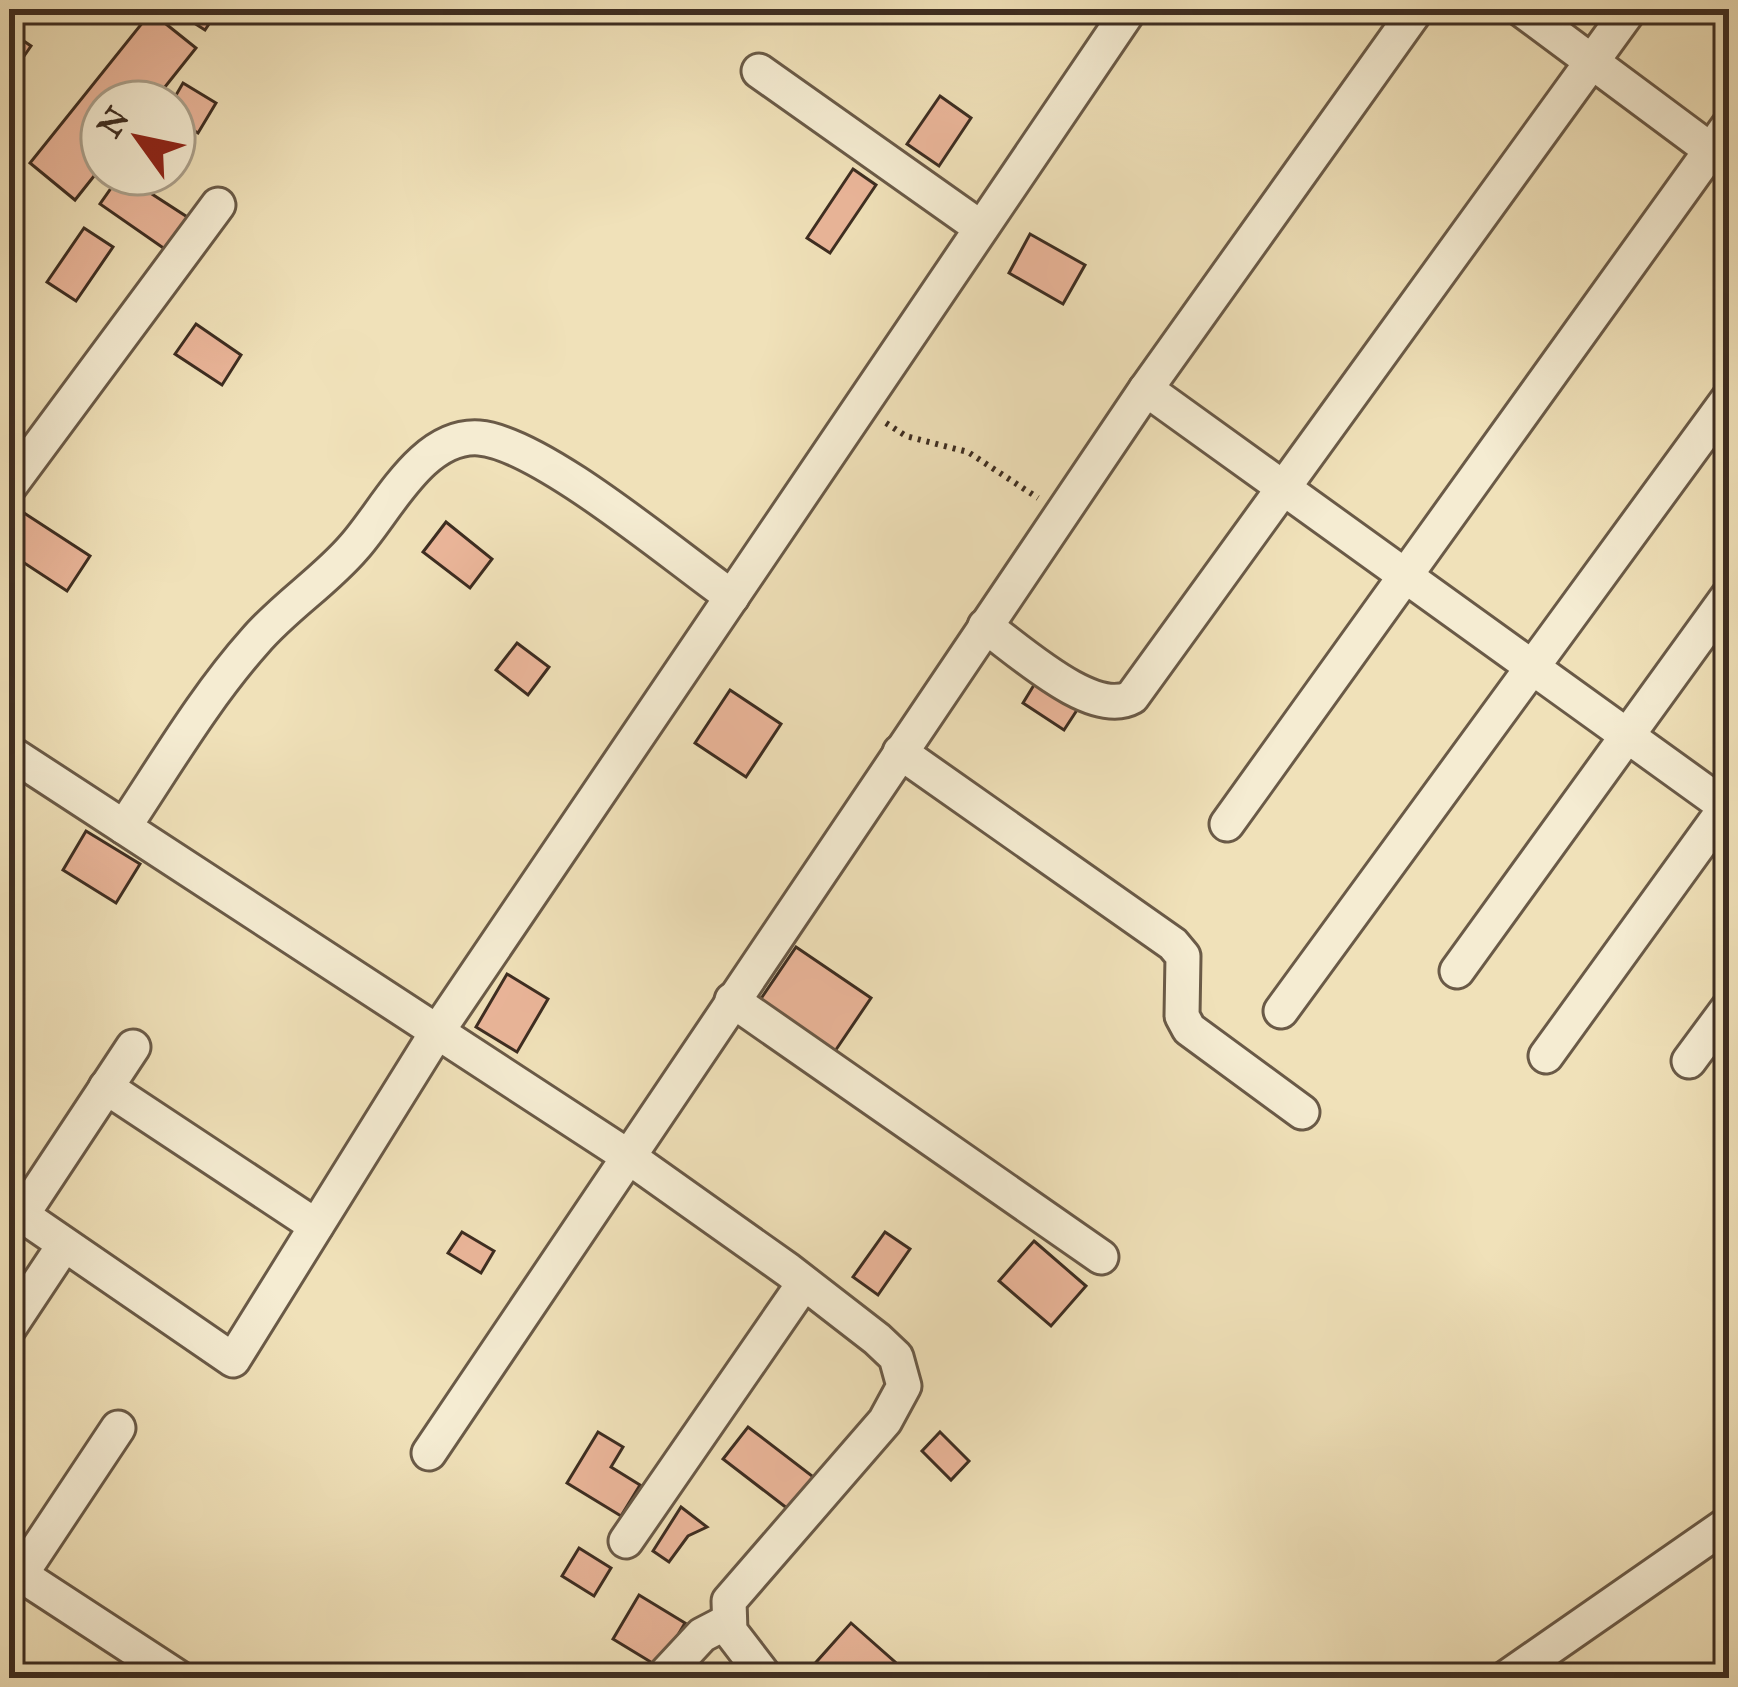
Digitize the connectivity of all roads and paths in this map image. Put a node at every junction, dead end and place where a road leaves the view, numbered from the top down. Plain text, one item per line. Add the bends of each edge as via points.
1 (1130, 9) edge
2 (1417, 9) edge
3 (1521, 9) edge
4 (1630, 9) edge
5 (1592, 62) junction
6 (759, 71) dead end
7 (1723, 147) edge
8 (218, 206) dead end
9 (981, 228) junction
10 (1146, 389) junction
11 (1728, 400) edge
12 (861, 407) junction
13 (1286, 486) junction
14 (9, 487) edge
15 (1061, 513) junction
16 (1407, 574) junction
17 (1729, 595) edge
18 (732, 597) junction
19 (985, 626) junction
20 (1534, 666) junction
21 (1629, 735) junction
22 (9, 752) edge
23 (900, 752) junction
24 (1728, 806) edge
25 (1227, 824) dead end
26 (124, 827) junction
27 (1457, 971) dead end
28 (732, 1000) junction
29 (1729, 1007) edge
30 (1281, 1011) dead end
31 (437, 1032) junction
32 (133, 1047) dead end
33 (1546, 1056) dead end
34 (1689, 1061) dead end
35 (106, 1087) junction
36 (1302, 1112) dead end
37 (626, 1155) junction
38 (316, 1226) junction
39 (64, 1245) junction
40 (1101, 1257) dead end
41 (804, 1282) junction
42 (9, 1328) edge
43 (118, 1428) dead end
44 (429, 1454) dead end
45 (1729, 1523) edge
46 (626, 1541) dead end
47 (15, 1571) edge
48 (727, 1622) junction
49 (179, 1678) edge
50 (662, 1678) edge
51 (766, 1678) edge
52 (1506, 1678) edge

1 - 9 street
2 - 10 street
3 - 5 street
4 - 5 street
5 - 7 street
5 - 13 street
6 - 9 street
7 - 16 street
8 - 14 street
9 - 12 street
10 - 13 street
10 - 15 street
11 - 20 street
12 - 15 path via 906,436 968,452
12 - 18 street
13 - 16 street
13 - 19 street via 1144,683 1120,704 1090,699
15 - 19 street
16 - 20 street
16 - 25 street
17 - 21 street
18 - 26 street via 528,453 475,438 450,441 250,646
18 - 31 street
19 - 23 street
20 - 21 street
20 - 30 street
21 - 24 street
21 - 27 street
22 - 26 street
23 - 28 street
23 - 36 street via 1173,944 1183,956 1189,1029
24 - 33 street
26 - 31 street
28 - 37 street
28 - 40 street
29 - 34 street
31 - 37 street
31 - 38 street
32 - 35 street
35 - 38 street
35 - 39 street via 22,1216
37 - 41 street
37 - 44 street
38 - 39 street via 233,1360
39 - 42 street
41 - 46 street
41 - 48 street via 886,1348 904,1386 840,1476 739,1586
43 - 47 street
45 - 52 street
47 - 49 street
48 - 50 street via 702,1635
48 - 51 street

